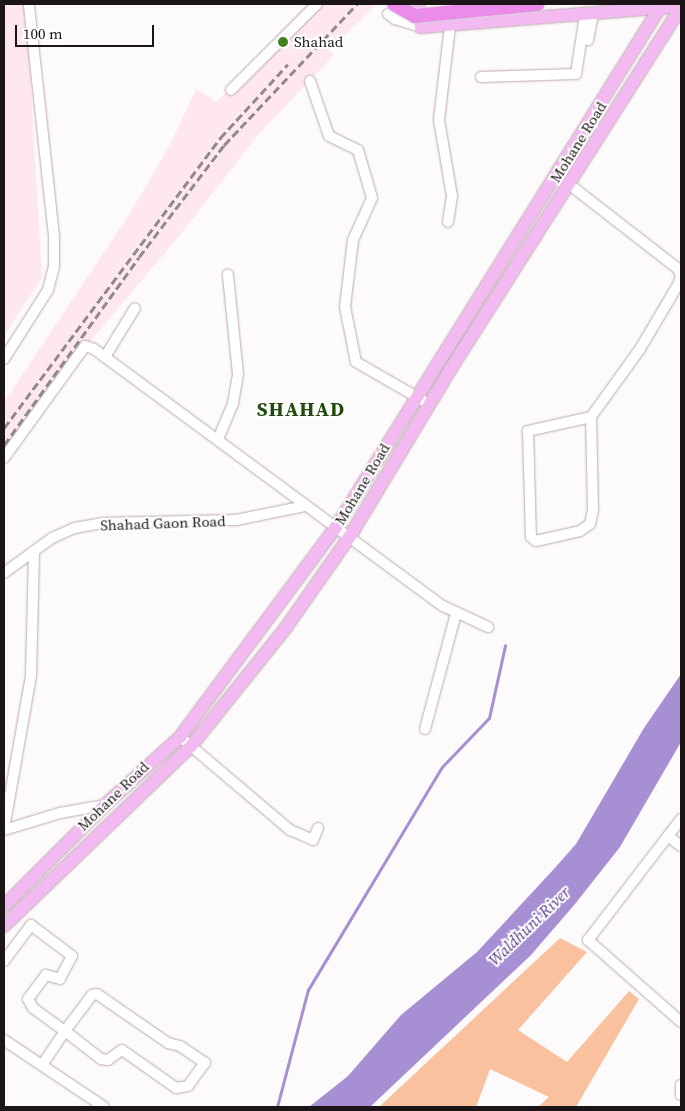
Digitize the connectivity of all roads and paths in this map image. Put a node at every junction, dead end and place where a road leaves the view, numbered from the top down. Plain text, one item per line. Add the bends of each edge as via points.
1 (30, 4) edge
2 (317, 4) edge
3 (405, 4) edge
4 (418, 4) edge
5 (475, 4) edge
6 (537, 4) edge
7 (681, 6) edge
8 (391, 9) edge
9 (659, 9) junction
10 (589, 15) junction
11 (450, 26) junction
12 (421, 27) junction
13 (584, 61) dead end
14 (481, 77) dead end
15 (310, 81) dead end
16 (231, 90) dead end
17 (570, 185) junction
18 (448, 222) dead end
19 (228, 275) dead end
20 (135, 308) dead end
21 (105, 357) junction
22 (4, 359) edge
23 (418, 396) junction
24 (430, 404) junction
25 (591, 417) junction
26 (218, 439) junction
27 (4, 458) edge
28 (305, 506) junction
29 (336, 527) junction
30 (350, 536) junction
31 (34, 551) junction
32 (4, 573) edge
33 (456, 613) junction
34 (488, 627) dead end
35 (425, 729) dead end
36 (180, 737) junction
37 (191, 746) junction
38 (105, 804) junction
39 (681, 819) edge
40 (318, 828) dead end
41 (4, 829) edge
42 (668, 836) junction
43 (681, 846) edge
44 (52, 856) junction
45 (64, 867) junction
46 (4, 906) edge
47 (4, 926) edge
48 (4, 961) edge
49 (681, 1022) edge
50 (64, 1031) junction
51 (4, 1040) edge
52 (42, 1065) junction
53 (681, 1085) edge
54 (681, 1095) edge
55 (104, 1107) edge

1 - 22 street via 54,236 54,266 48,290
2 - 16 street
3 - 5 highway via 426,8
4 - 12 main road
6 - 8 highway, bridge via 415,16
7 - 9 main road
7 - 17 main road, Mohane Road
8 - 12 street via 395,20
9 - 10 main road
9 - 23 main road, Mohane Road
10 - 11 main road
10 - 13 street
10 - 14 street via 576,74
11 - 12 main road
11 - 18 street via 440,120 452,196
15 - 23 street via 329,136 358,150 372,198 353,240 345,307 356,362
17 - 24 main road, Mohane Road
17 - 25 street via 677,268 681,275 640,349
19 - 26 street via 238,374 233,403
20 - 21 street
21 - 26 street
21 - 27 street via 85,346
23 - 24 street
23 - 29 main road, Mohane Road
24 - 30 main road, Mohane Road
25 - 25 street via 593,510 590,524 580,531 536,541 531,537 528,431
26 - 28 street
28 - 29 street
28 - 31 street, Shahad Gaon Road via 236,520 101,523 74,528
29 - 30 street
29 - 36 main road, Mohane Road
30 - 33 street
30 - 37 main road, Mohane Road via 287,626
31 - 32 street, Shahad Gaon Road
31 - 41 street via 31,676
33 - 34 street
33 - 35 street
36 - 37 street
36 - 38 main road, Mohane Road
37 - 40 street via 290,830 313,840
37 - 45 main road, Mohane Road
38 - 41 street
38 - 44 main road, Mohane Road
39 - 42 street
42 - 43 street
42 - 49 street via 588,940
44 - 45 main road
44 - 46 main road, Mohane Road
45 - 47 main road, Mohane Road
48 - 50 street via 31,925 72,956 60,979 46,975 28,999 34,1008
50 - 50 street via 101,1059 108,1060 122,1050 176,1088 188,1086 205,1068 202,1058 168,1043 97,994 92,995
50 - 52 street
51 - 52 street
52 - 55 street
53 - 54 street

